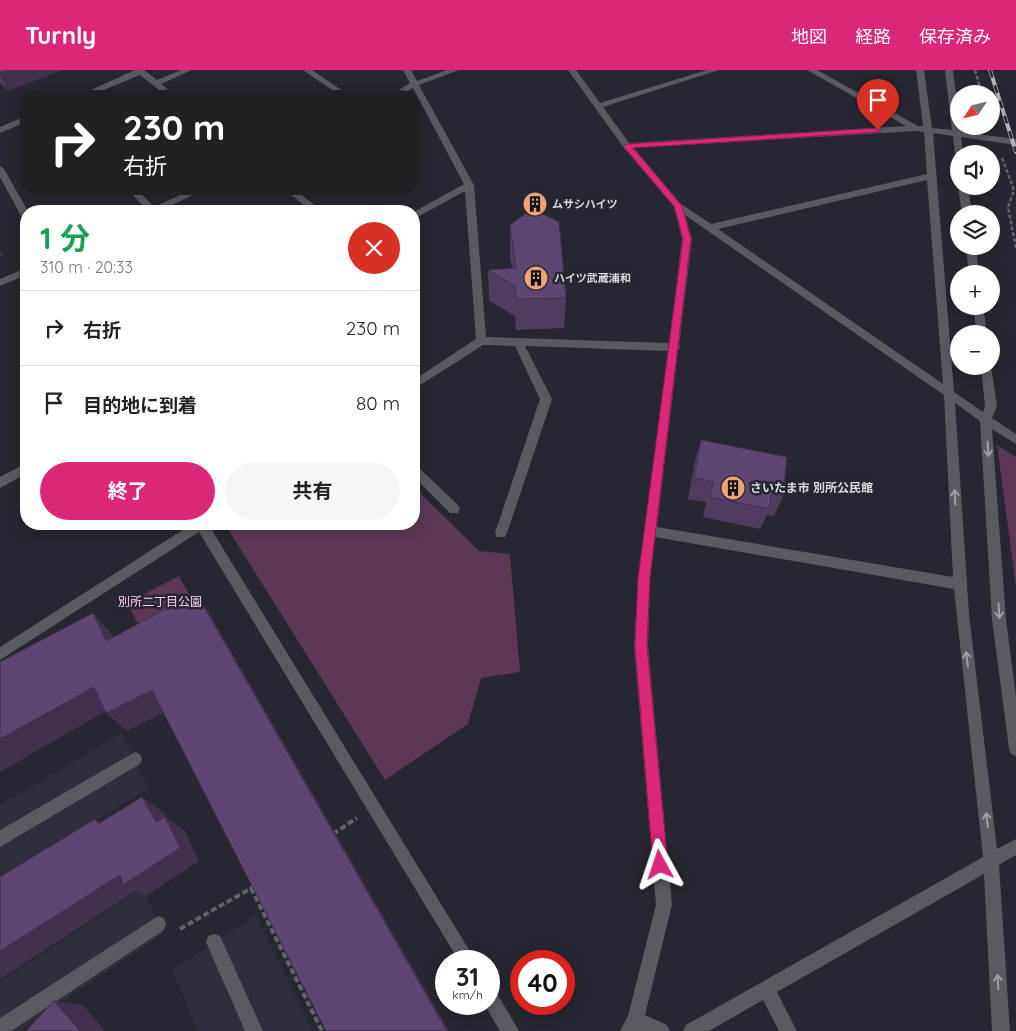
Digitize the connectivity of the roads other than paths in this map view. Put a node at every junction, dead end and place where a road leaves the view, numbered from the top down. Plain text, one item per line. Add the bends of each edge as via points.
1 (188, 70) edge
2 (307, 70) edge
3 (408, 70) edge
4 (455, 70) edge
5 (572, 70) edge
6 (715, 70) edge
7 (811, 70) edge
8 (920, 70) edge
9 (949, 70) edge
10 (140, 71) edge
11 (156, 83) junction
12 (415, 84) junction
13 (951, 85) edge
14 (96, 90) edge
15 (165, 90) edge
16 (337, 90) edge
17 (404, 90) edge
18 (418, 90) edge
19 (420, 93) edge
20 (597, 106) junction
21 (20, 122) edge
22 (922, 129) junction
23 (0, 130) edge
24 (950, 134) edge
25 (957, 135) joint
26 (1016, 142) edge
27 (958, 145) edge
28 (627, 146) junction
29 (0, 169) edge
30 (931, 176) junction
31 (469, 185) junction
32 (138, 195) edge
33 (187, 195) edge
34 (297, 195) edge
35 (20, 205) edge
36 (147, 205) edge
37 (166, 205) edge
38 (309, 205) edge
39 (678, 206) junction
40 (420, 213) edge
41 (709, 228) junction
42 (20, 274) edge
43 (0, 283) edge
44 (481, 341) junction
45 (518, 342) junction
46 (675, 346) junction
47 (987, 375) edge
48 (420, 381) edge
49 (949, 395) junction
50 (986, 420) junction
51 (1016, 440) edge
52 (20, 471) edge
53 (420, 476) edge
54 (0, 483) edge
55 (454, 509) dead end
56 (192, 530) edge
57 (205, 530) edge
58 (650, 531) junction
59 (501, 533) dead end
60 (960, 584) junction
61 (0, 654) edge
62 (1016, 749) edge
63 (135, 759) dead end
64 (0, 840) edge
65 (1016, 847) edge
66 (992, 861) junction
67 (158, 924) dead end
68 (214, 942) dead end
69 (461, 950) edge
70 (766, 989) junction
71 (500, 1014) edge
72 (633, 1025) edge
73 (0, 1028) edge
74 (254, 1031) edge
75 (510, 1031) edge
76 (661, 1031) edge
77 (692, 1031) edge
78 (788, 1031) edge
79 (1001, 1031) edge

1 - 11 street
2 - 16 street
3 - 12 street
4 - 12 street
5 - 20 street
6 - 20 street
7 - 22 street
8 - 22 street
9 - 13 street
10 - 11 street
10 - 14 street
11 - 15 street
12 - 17 street
12 - 18 street
19 - 31 street
20 - 28 street
21 - 23 street
22 - 24 street
22 - 28 street
22 - 30 street
25 - 26 street
25 - 27 street
28 - 39 street
29 - 35 street
30 - 41 street
30 - 49 street
31 - 40 street
31 - 44 street
32 - 36 street
33 - 37 street
34 - 38 street
39 - 41 street
39 - 46 street via 687,239
41 - 49 street
42 - 43 street
44 - 45 street
44 - 48 street
45 - 46 street
45 - 59 street via 546,399
46 - 58 street
47 - 50 street via 991,406
49 - 50 street
60 -> 49 street
50 - 51 street
50 -> 62 street via 999,619
52 - 54 street
53 - 55 street
56 - 61 street
57 - 69 street
58 - 60 street
58 - 72 street via 641,646 664,905
66 -> 60 street
63 - 64 street
65 - 66 street
66 - 70 street
79 -> 66 street
67 - 73 street
68 - 74 street
70 - 77 street
70 - 78 street
71 - 75 street
72 - 76 street

